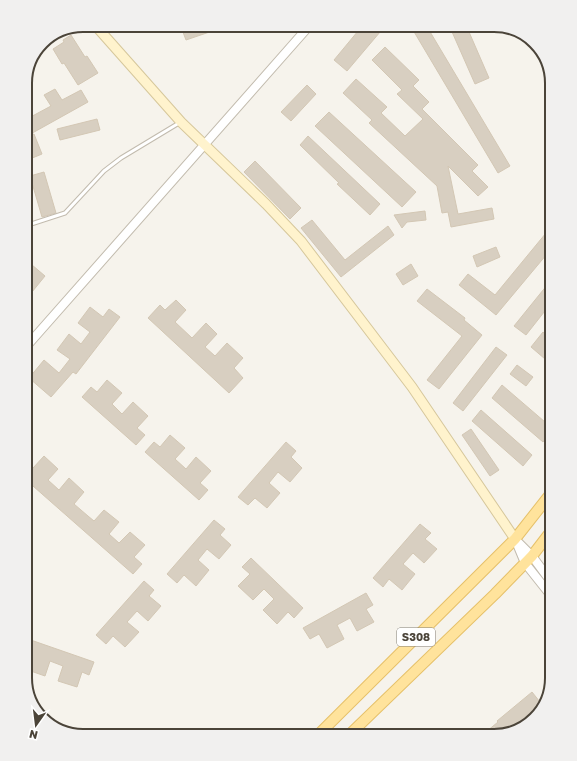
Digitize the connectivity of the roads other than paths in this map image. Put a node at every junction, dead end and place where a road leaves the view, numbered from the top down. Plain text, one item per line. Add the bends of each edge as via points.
1 (101, 32) edge
2 (304, 32) edge
3 (181, 122) junction
4 (205, 144) junction
5 (32, 224) edge
6 (32, 340) edge
7 (545, 501) edge
8 (545, 538) edge
9 (515, 539) junction
10 (528, 559) junction
11 (545, 576) edge
12 (545, 586) edge
13 (324, 729) edge
14 (355, 729) edge

1 - 3 main road
2 - 4 street
3 - 4 main road
3 - 5 lane via 104,171 64,213
4 - 6 street
4 - 9 main road via 301,242 412,387
7 - 9 main road, S308
8 - 10 main road, S308
9 - 10 street
9 - 13 main road, S308
10 - 11 street
10 - 12 street
10 - 14 main road, S308

